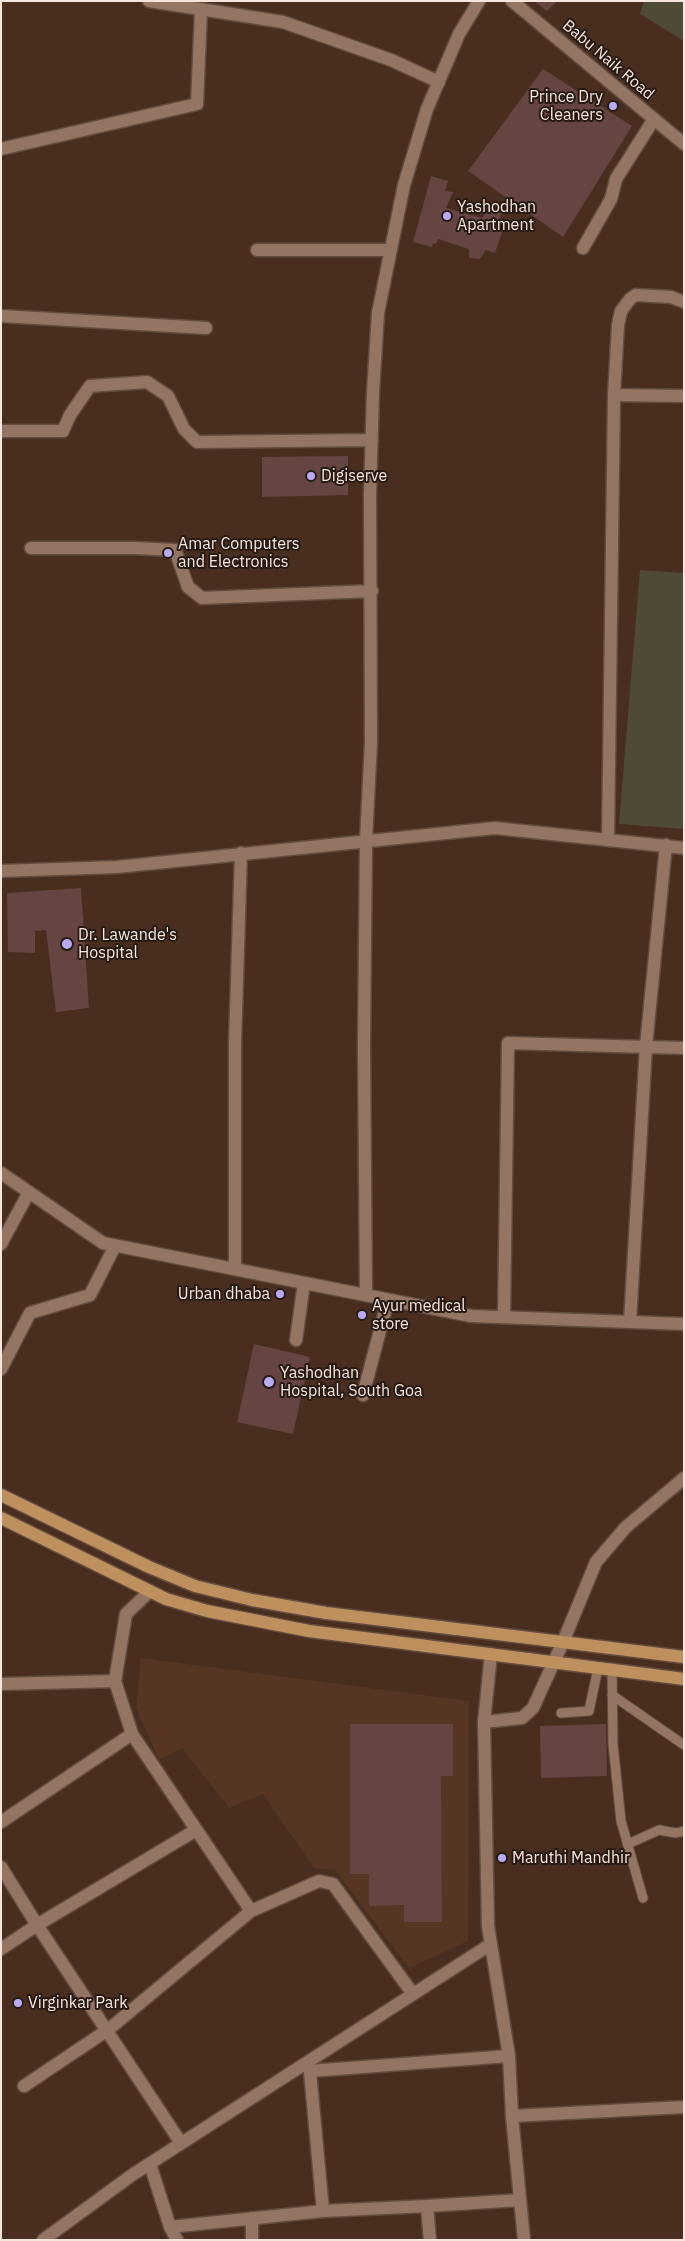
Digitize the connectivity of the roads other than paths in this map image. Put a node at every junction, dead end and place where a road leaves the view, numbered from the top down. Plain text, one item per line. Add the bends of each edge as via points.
1 (149, 1) edge
2 (479, 1) edge
3 (512, 1) edge
4 (201, 10) junction
5 (439, 82) junction
6 (654, 119) junction
7 (684, 144) edge
8 (1, 149) edge
9 (583, 248) dead end
10 (257, 250) dead end
11 (391, 250) junction
12 (684, 302) edge
13 (1, 316) edge
14 (206, 328) dead end
15 (614, 395) junction
16 (684, 396) edge
17 (1, 431) edge
18 (372, 440) junction
19 (30, 548) dead end
20 (372, 591) junction
21 (608, 839) junction
22 (366, 840) junction
23 (666, 845) junction
24 (684, 848) edge
25 (241, 853) junction
26 (1, 871) edge
27 (646, 1046) junction
28 (684, 1048) edge
29 (1, 1173) edge
30 (29, 1192) junction
31 (1, 1244) edge
32 (115, 1246) junction
33 (235, 1270) junction
34 (304, 1283) junction
35 (366, 1295) junction
36 (388, 1300) junction
37 (504, 1317) junction
38 (630, 1322) junction
39 (684, 1324) edge
40 (296, 1340) dead end
41 (1, 1369) edge
42 (363, 1395) dead end
43 (684, 1478) edge
44 (1, 1496) edge
45 (1, 1518) edge
46 (150, 1591) junction
47 (564, 1642) junction
48 (491, 1654) junction
49 (684, 1657) edge
50 (554, 1662) junction
51 (598, 1668) junction
52 (612, 1669) junction
53 (684, 1679) edge
54 (115, 1681) junction
55 (1, 1684) edge
56 (612, 1695) junction
57 (561, 1713) dead end
58 (484, 1722) junction
59 (132, 1734) junction
60 (684, 1745) edge
61 (1, 1822) edge
62 (196, 1830) junction
63 (684, 1831) edge
64 (628, 1844) junction
65 (1, 1867) edge
66 (643, 1898) dead end
67 (250, 1911) junction
68 (38, 1925) junction
69 (491, 1944) junction
70 (1, 1949) edge
71 (413, 1994) junction
72 (107, 2030) junction
73 (509, 2056) junction
74 (309, 2066) junction
75 (24, 2086) dead end
76 (684, 2107) edge
77 (512, 2116) junction
78 (181, 2143) junction
79 (150, 2164) junction
80 (520, 2200) junction
81 (427, 2206) junction
82 (324, 2211) junction
83 (252, 2218) junction
84 (170, 2227) junction
85 (43, 2240) edge
86 (177, 2240) edge
87 (252, 2240) edge
88 (430, 2240) edge
89 (524, 2240) edge

1 - 4 street
2 - 5 street via 459,34
3 - 6 street, Babu Naik Road
4 - 5 street via 283,22 391,60
4 - 8 street via 197,104
5 - 11 street via 427,109 404,185
6 - 7 street, Babu Naik Road
6 - 9 street via 616,179 611,199
10 - 11 street
11 - 18 street via 378,313
12 - 15 street via 671,296 636,296 630,299 621,311 618,325
13 - 14 street
15 - 16 street
15 - 21 street
17 - 18 street via 63,431 90,386 147,382 168,396 184,429 197,442
18 - 20 street
19 - 20 street via 175,550 188,587 202,598
20 - 22 street via 371,742
21 - 22 street via 495,828
21 - 23 street
22 - 25 street
22 - 35 street
23 - 24 street
23 - 27 street
25 - 26 street via 116,867
25 - 33 street via 235,1043
27 - 28 street
27 - 37 street via 508,1043
27 - 38 street
29 - 30 street
30 - 31 street
30 - 32 street via 103,1243
32 - 33 street
32 - 41 street via 90,1295 30,1313
33 - 34 street
34 - 35 street
34 - 40 street
35 - 36 street
36 - 37 street via 470,1316
36 - 42 street
37 - 38 street
38 - 39 street
43 - 47 street via 626,1527 596,1562
44 - 47 main road via 195,1586 326,1613
45 - 46 main road
46 - 48 main road via 207,1611 309,1631
46 - 54 street via 126,1614
47 - 49 main road
47 - 50 street
48 - 50 main road
48 - 58 street
50 - 51 main road
50 - 58 street via 533,1708 522,1718
51 - 52 main road
51 - 57 lane via 589,1711
52 - 53 main road
52 - 56 lane
54 - 55 street
54 - 59 street
56 - 60 lane
56 - 64 lane via 621,1821
58 - 69 street
59 - 61 street
59 - 62 street
62 - 67 street
62 - 68 street
63 - 64 lane via 659,1830
64 - 66 lane
65 - 68 street
67 - 71 street via 320,1881 333,1884
67 - 72 street
68 - 70 street
68 - 72 street
69 - 71 street
69 - 73 street
71 - 74 street
72 - 75 street
72 - 78 street
73 - 74 street
73 - 77 street
74 - 78 street
74 - 82 street
76 - 77 street
77 - 80 street
78 - 79 street
79 - 84 street
79 - 85 street
80 - 81 street
80 - 89 street
81 - 82 street
81 - 88 street
82 - 83 street
83 - 84 street
83 - 87 street
84 - 86 street

